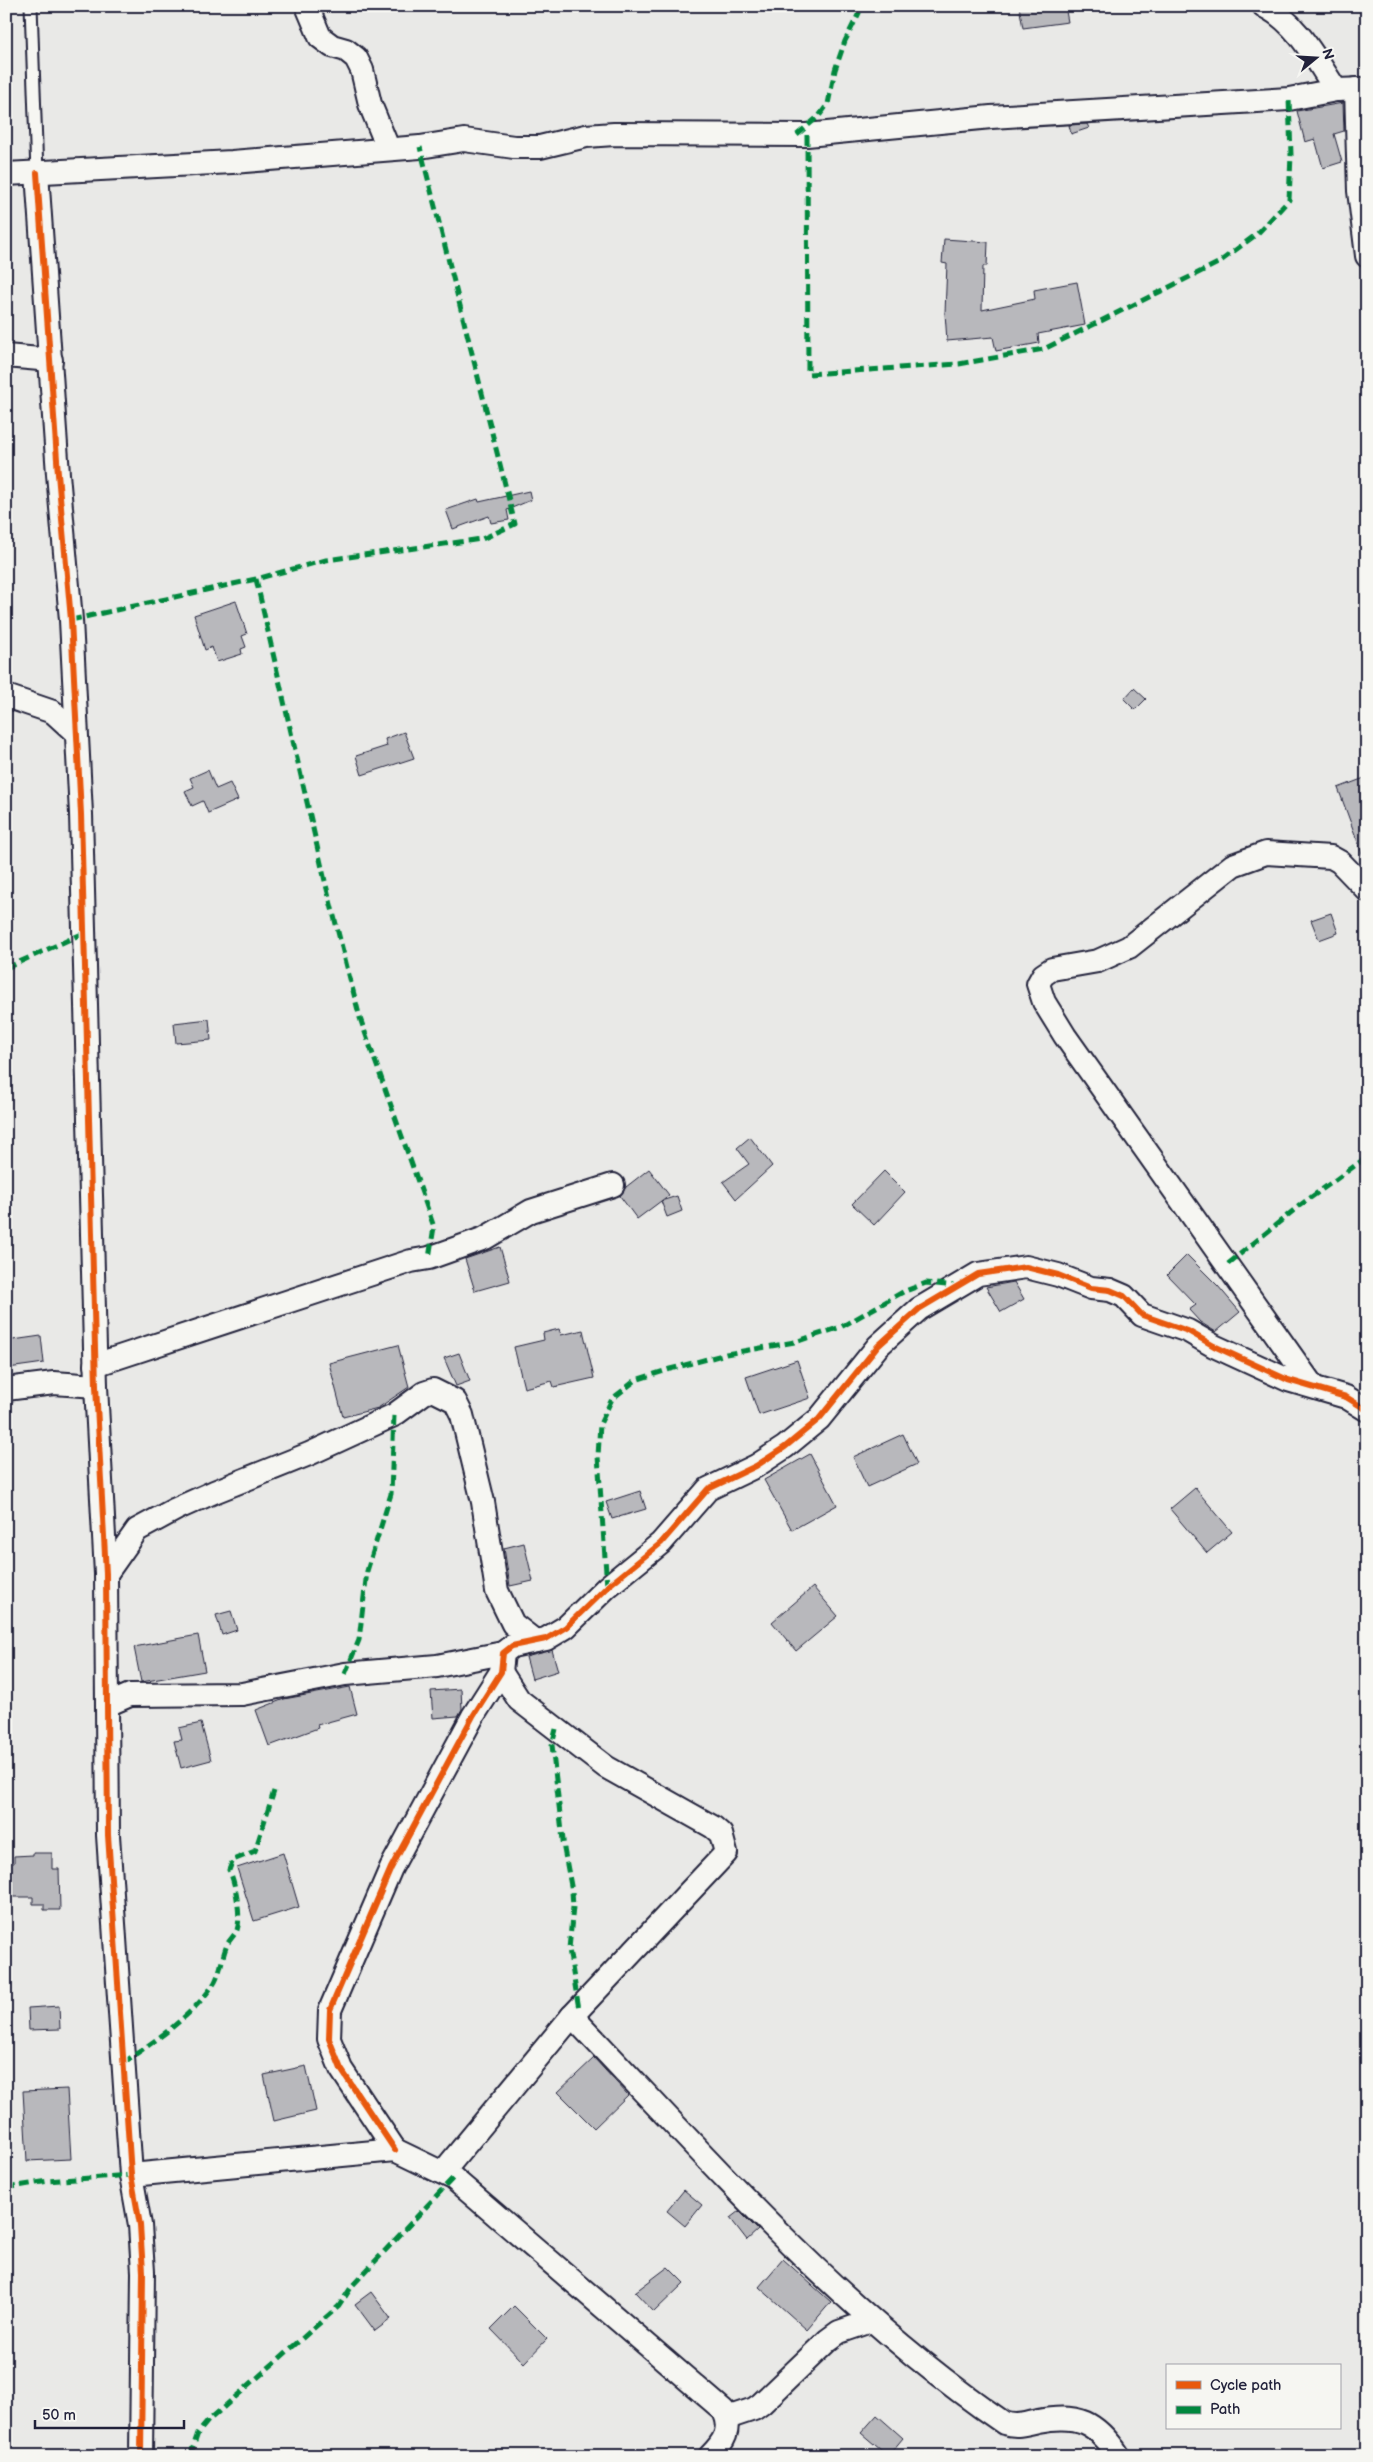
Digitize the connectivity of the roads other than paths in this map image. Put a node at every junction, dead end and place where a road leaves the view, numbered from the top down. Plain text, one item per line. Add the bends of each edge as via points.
1 (31, 6) edge
2 (307, 6) edge
3 (1264, 6) edge
4 (1353, 89) edge
5 (388, 148) junction
6 (37, 173) junction
7 (6, 174) edge
8 (1367, 256) edge
9 (6, 356) edge
10 (51, 360) junction
11 (6, 696) edge
12 (76, 733) junction
13 (1367, 890) edge
14 (613, 1185) dead end
15 (96, 1375) junction
16 (1312, 1385) junction
17 (6, 1389) edge
18 (1367, 1410) edge
19 (106, 1574) junction
20 (535, 1641) junction
21 (502, 1663) junction
22 (107, 1705) junction
23 (572, 2016) junction
24 (395, 2150) junction
25 (443, 2172) junction
26 (131, 2176) junction
27 (871, 2321) junction
28 (727, 2418) junction
29 (141, 2456) edge
30 (710, 2456) edge
31 (1119, 2456) edge

1 - 6 lane
2 - 5 street via 320,37 356,58
3 - 4 street via 1276,12
4 - 5 street via 1289,99 991,117 807,135 614,134 586,136 540,147 464,140
4 - 8 street via 1359,192
5 - 6 street via 232,162
6 - 7 street
6 - 10 street
9 - 10 street
10 - 12 street via 71,620
11 - 12 street via 53,712
12 - 15 street
13 - 16 street via 1331,857 1266,853 1232,864 1129,947 1098,961 1052,969 1038,984 1044,1002 1065,1036
14 - 15 street via 531,1211 485,1238 411,1261
15 - 17 street
15 - 19 street
16 - 18 street via 1346,1397
16 - 20 street via 1288,1380 1188,1331 1142,1315 1124,1296 1110,1290 1091,1288 1026,1267 978,1274 919,1309 878,1346 819,1419 786,1447 756,1466 708,1489 661,1543 607,1586 566,1627 546,1639
19 - 20 street via 132,1536 144,1526 214,1492 371,1426 433,1390 455,1401 462,1415 483,1502 497,1591 514,1624
19 - 22 street
20 - 21 street via 512,1646
21 - 22 street via 344,1674 242,1694 130,1695
21 - 23 street via 519,1700 606,1768 713,1827 725,1842 726,1853 721,1860
21 - 24 street via 391,1868 330,2010 329,2039 341,2069
22 - 26 street via 108,1835
23 - 25 street
23 - 27 street via 818,2272
24 - 25 street
24 - 26 street
25 - 28 street via 714,2402
26 - 29 street via 140,2225 143,2272
27 - 28 street via 839,2332 761,2404
27 - 31 street via 1004,2423 1014,2426 1060,2417 1088,2422
28 - 30 street via 724,2440

